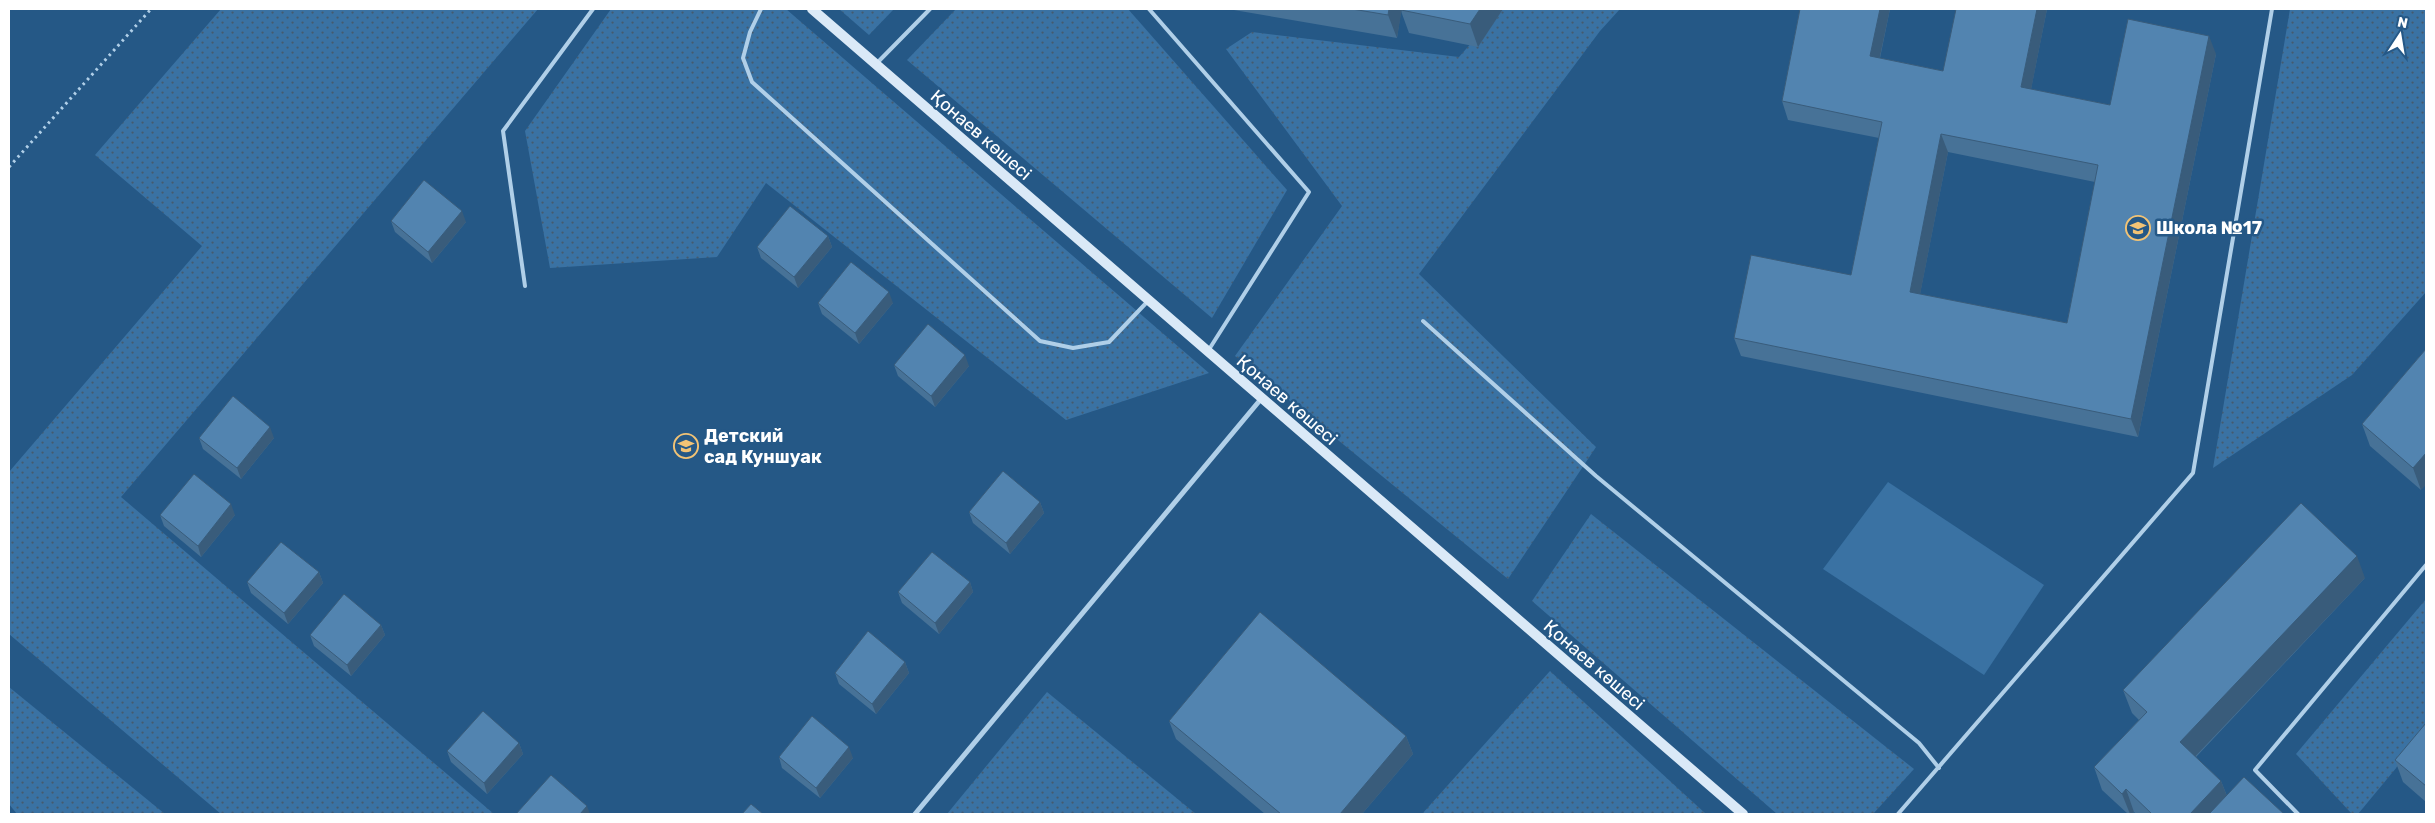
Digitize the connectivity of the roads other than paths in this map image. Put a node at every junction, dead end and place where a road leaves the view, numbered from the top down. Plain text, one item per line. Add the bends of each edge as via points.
1 (593, 9) edge
2 (761, 9) edge
3 (812, 9) edge
4 (930, 9) edge
5 (1148, 9) edge
6 (2272, 9) edge
7 (875, 65) junction
8 (525, 286) dead end
9 (1148, 301) junction
10 (1423, 321) dead end
11 (1207, 352) junction
12 (1261, 399) junction
13 (2426, 564) edge
14 (1938, 768) junction
15 (915, 814) edge
16 (1743, 814) edge
17 (1898, 814) edge
18 (2298, 814) edge

1 - 8 lane via 503,131
2 - 9 lane via 743,58 752,82 1040,341 1073,348 1109,342
3 - 7 street, Қонаев көшесі
4 - 7 lane
5 - 11 lane via 1310,192
6 - 14 lane via 2193,473
7 - 9 street, Қонаев көшесі
9 - 11 street, Қонаев көшесі
10 - 14 lane via 1596,476 1920,743
11 - 12 street, Қонаев көшесі
12 - 15 street
12 - 16 street, Қонаев көшесі
13 - 18 lane via 2255,770
14 - 17 lane

